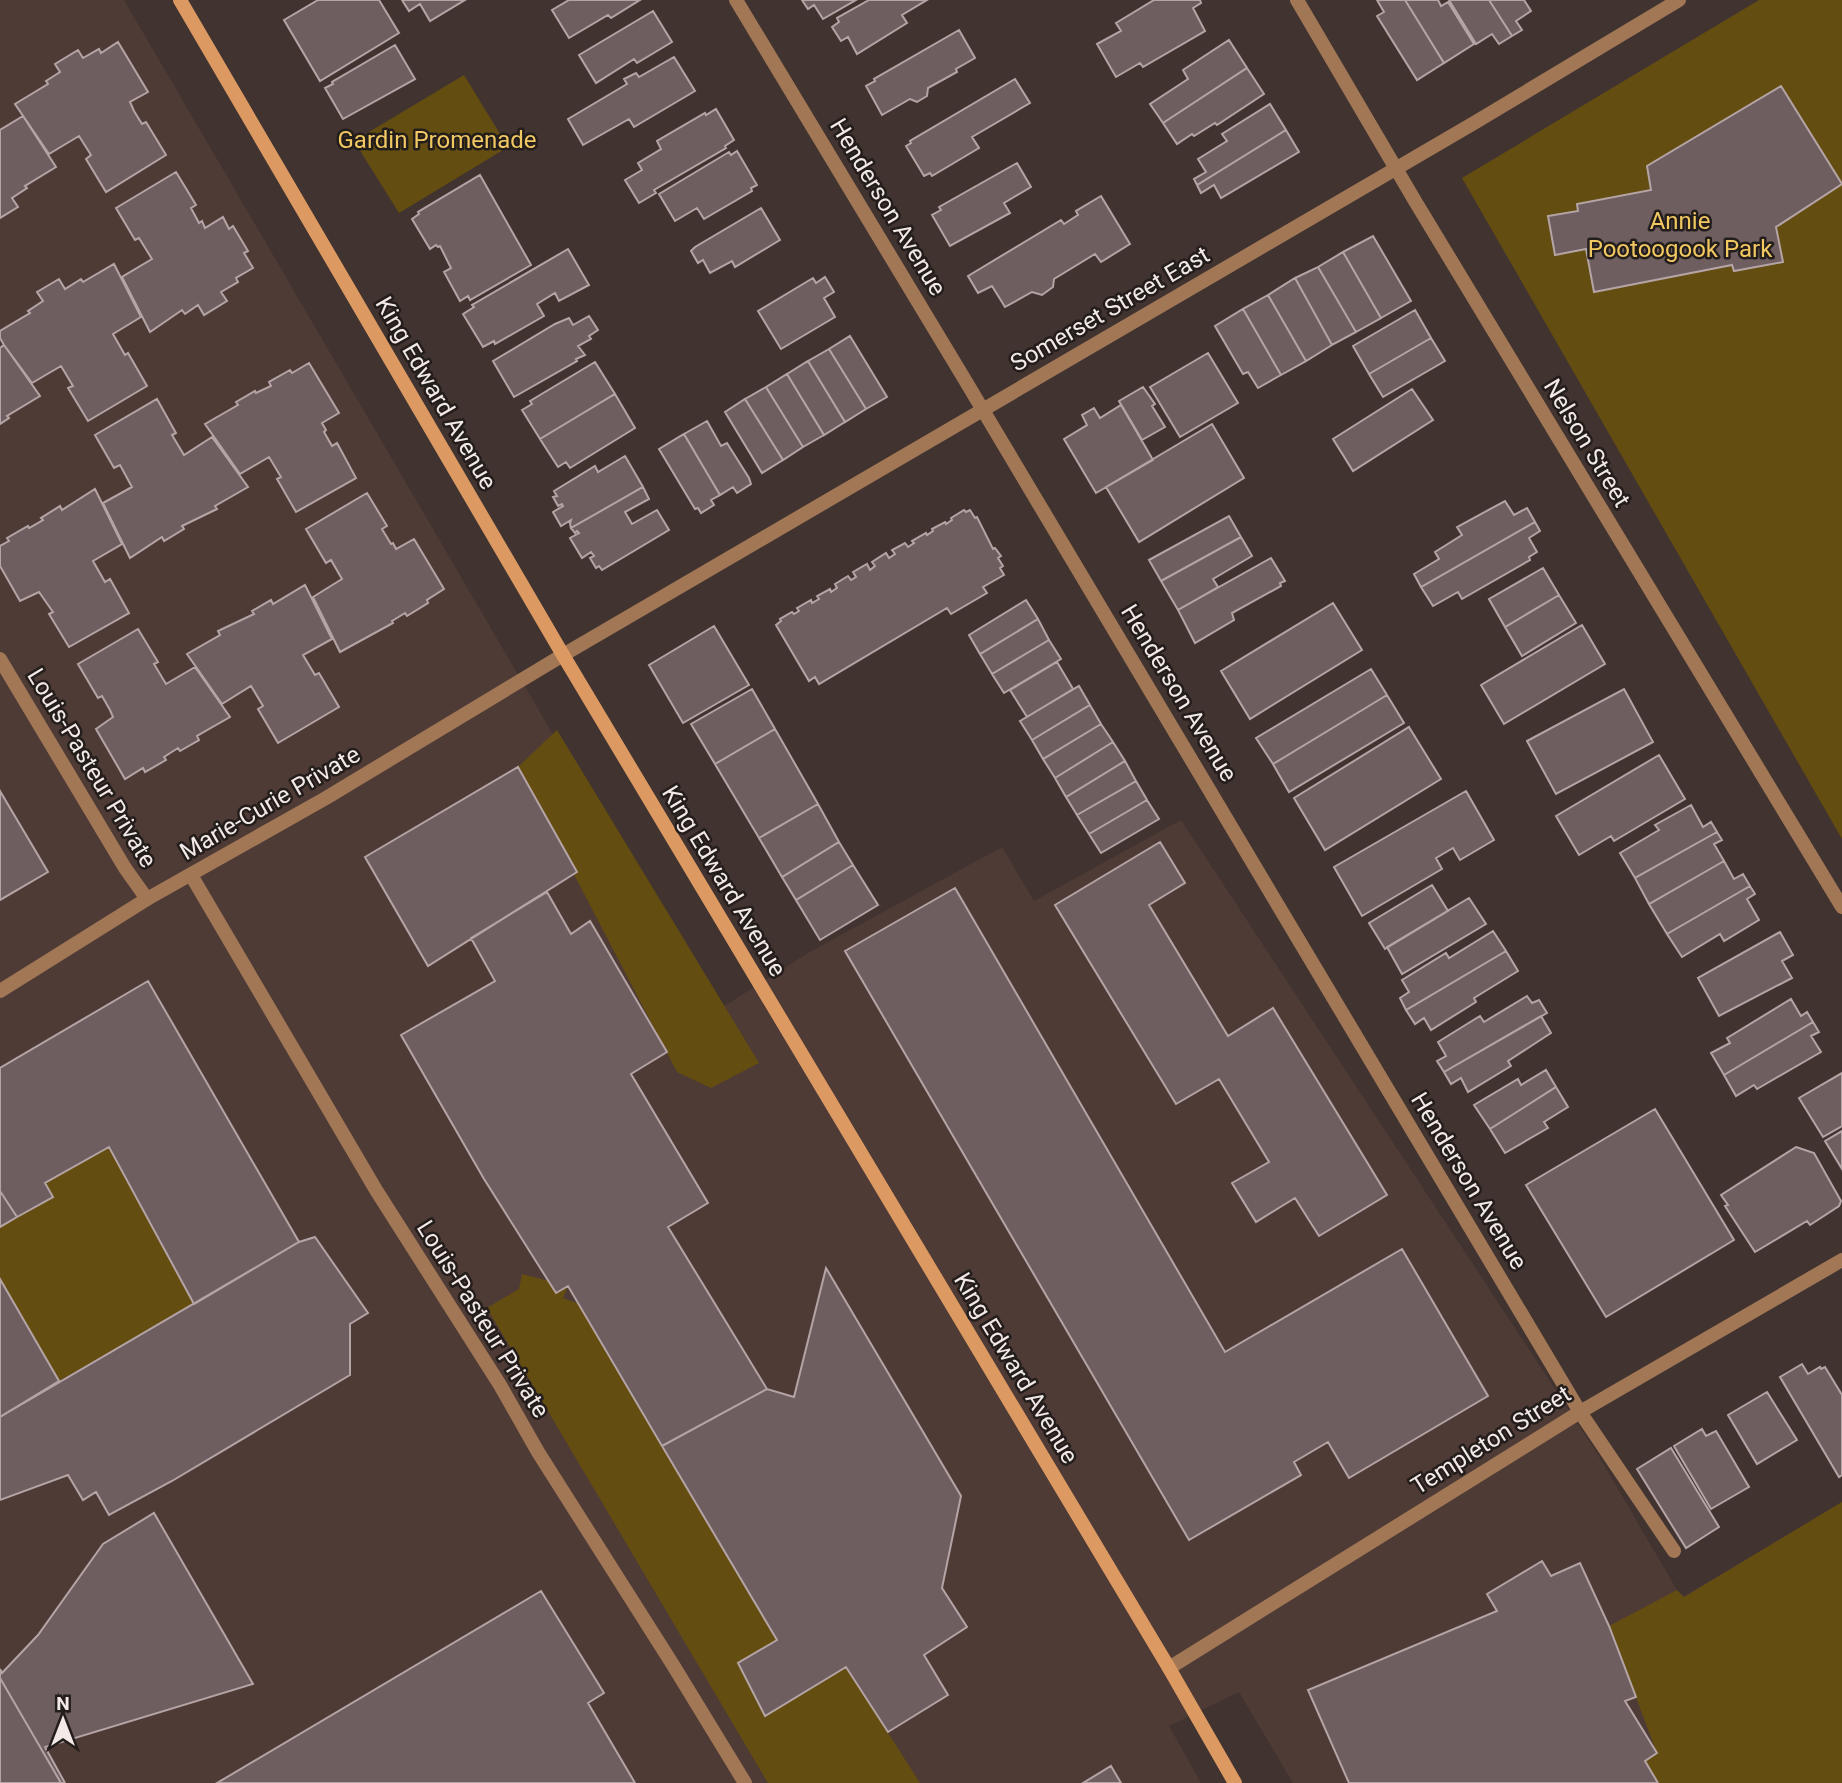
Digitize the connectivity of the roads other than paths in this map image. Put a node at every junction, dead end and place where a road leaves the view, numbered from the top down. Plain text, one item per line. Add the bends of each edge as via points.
1 (180, 0) edge
2 (736, 0) edge
3 (1297, 0) edge
4 (1679, 0) edge
5 (1396, 169) junction
6 (983, 410) junction
7 (563, 655) junction
8 (0, 659) edge
9 (191, 875) junction
10 (146, 900) junction
11 (1842, 907) edge
12 (0, 991) edge
13 (1842, 1260) edge
14 (1580, 1412) junction
15 (1674, 1551) dead end
16 (1169, 1668) junction
17 (745, 1783) edge
18 (1235, 1783) edge

1 - 7 main road, King Edward Avenue
2 - 6 street, Henderson Avenue
3 - 5 street, Nelson Street
4 - 5 street, Somerset Street East
5 - 6 street, Somerset Street East
5 - 11 street, Nelson Street
6 - 7 street, Somerset Street East
6 - 14 street, Henderson Avenue
7 - 9 street, Marie-Curie Private
7 - 16 main road, King Edward Avenue
8 - 10 street, Louis-Pasteur Private
9 - 10 street, Marie-Curie Private
9 - 17 street, Louis-Pasteur Private via 376,1190
10 - 12 street, Marie-Curie Private
13 - 14 street, Templeton Street
14 - 15 street, Henderson Avenue
14 - 16 street, Templeton Street
16 - 18 main road, King Edward Avenue

